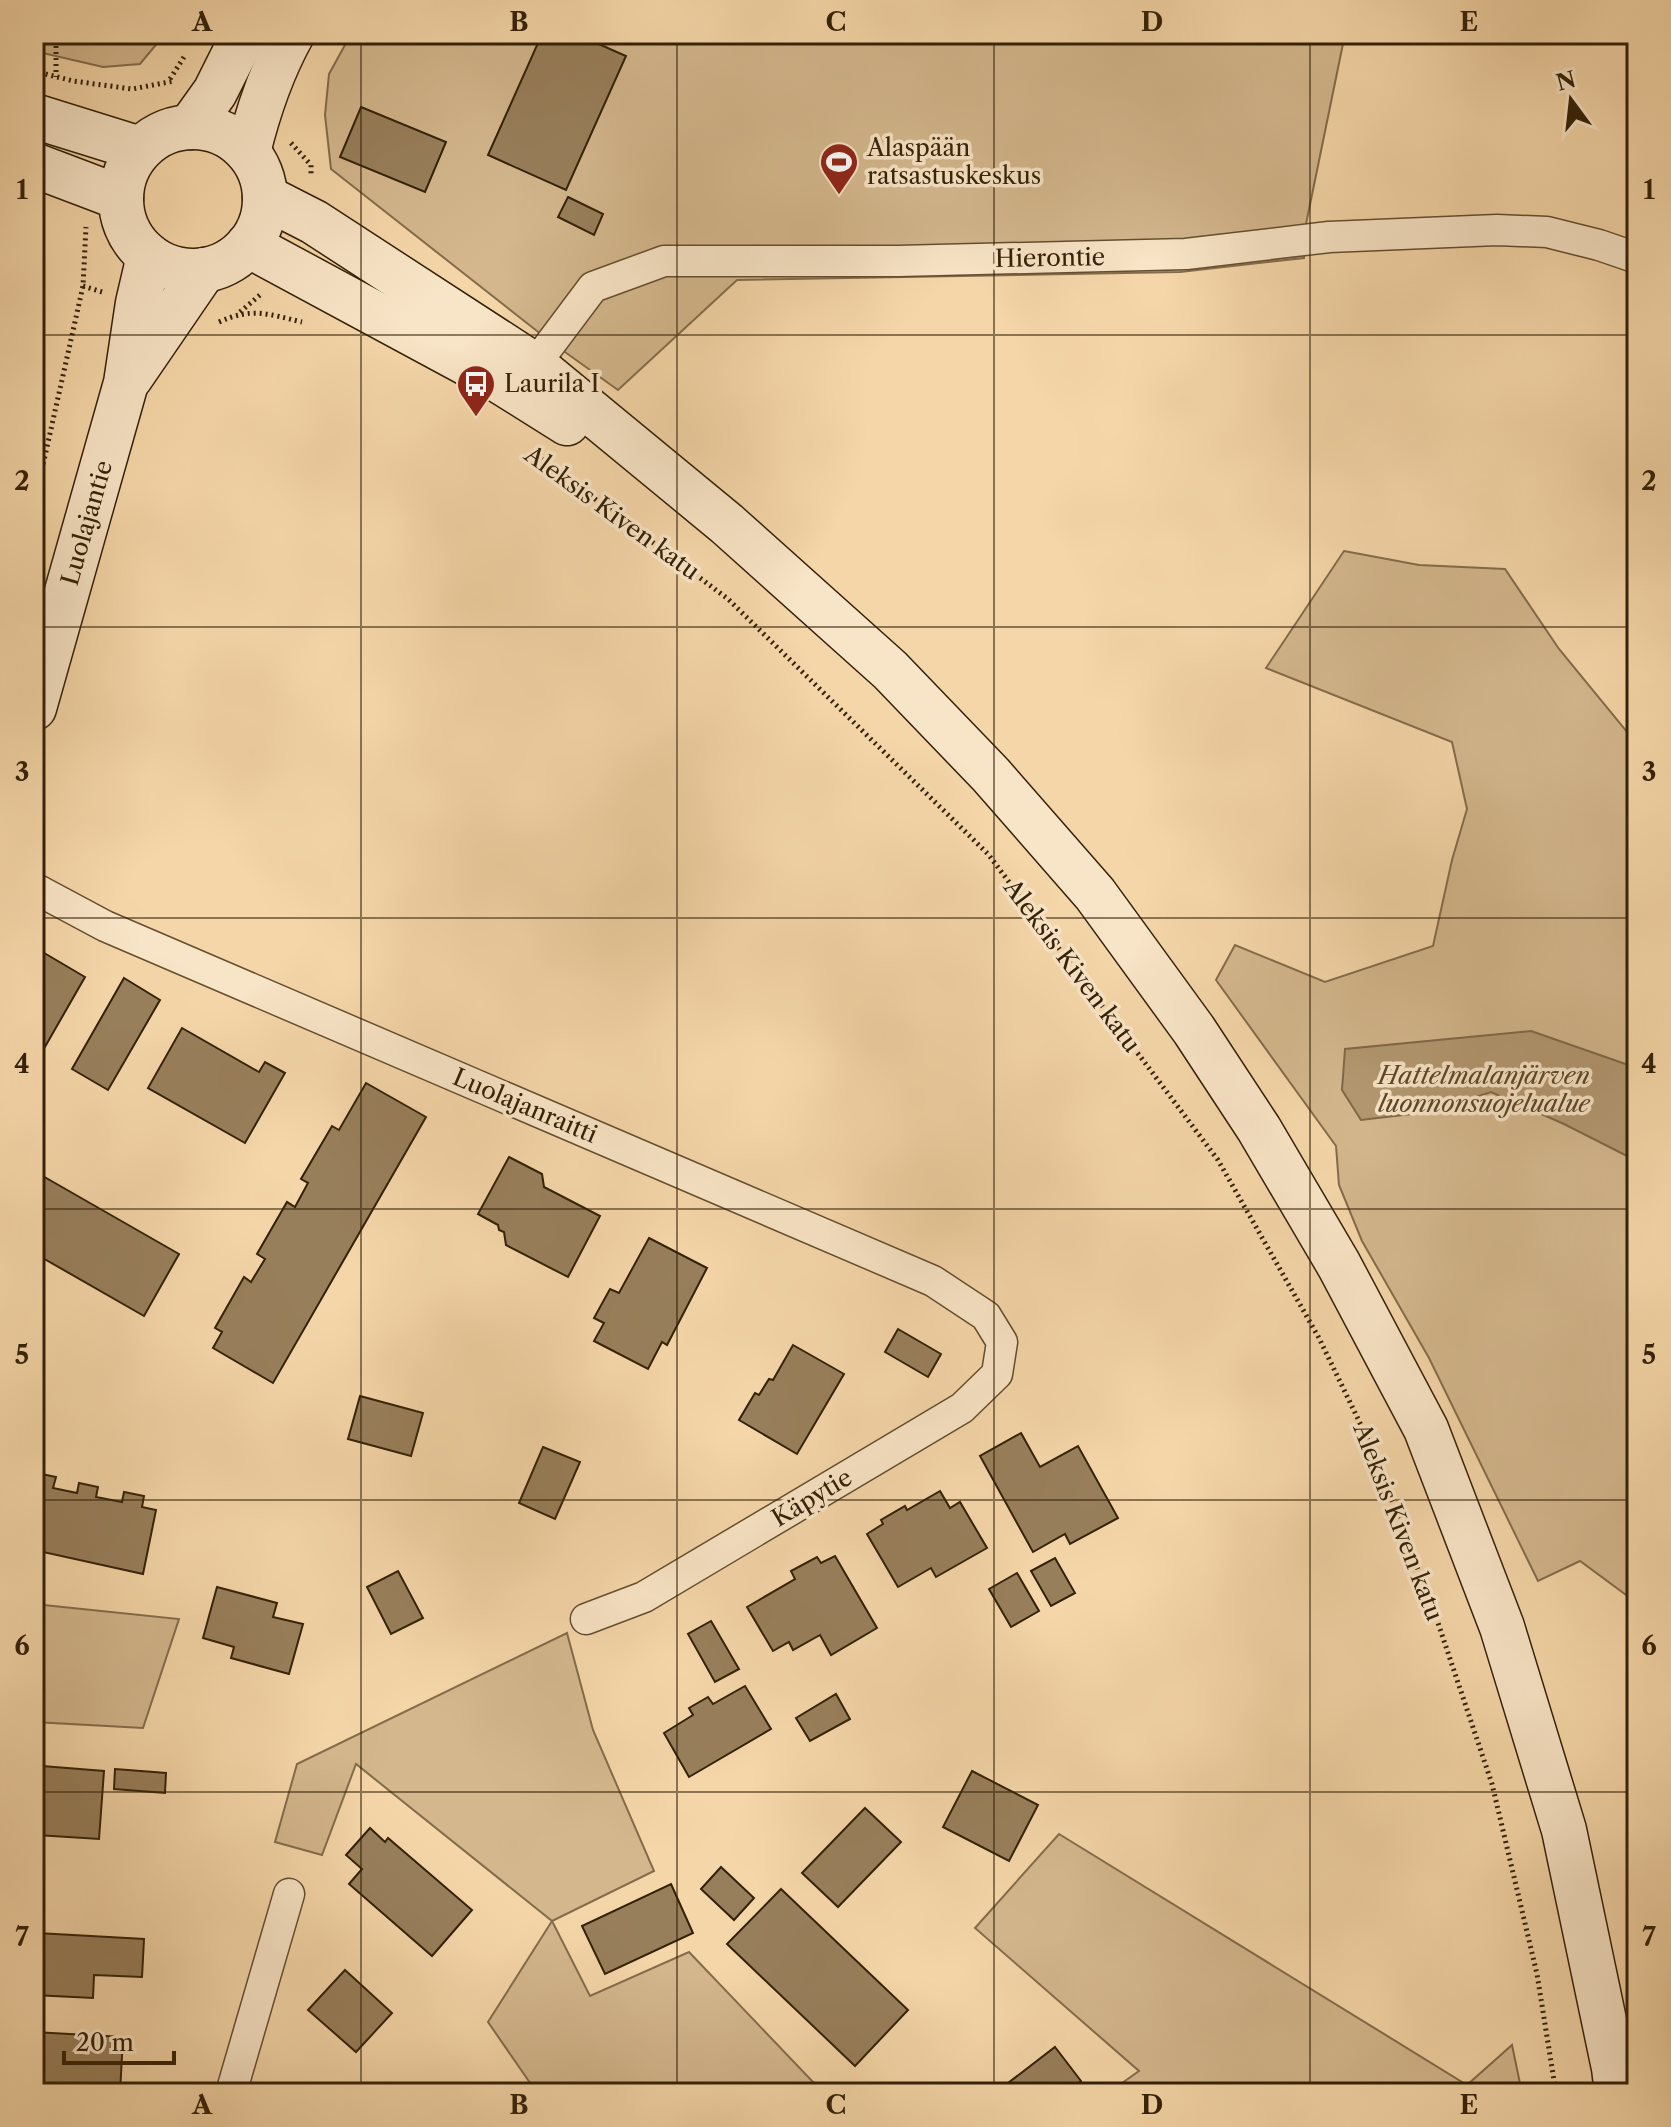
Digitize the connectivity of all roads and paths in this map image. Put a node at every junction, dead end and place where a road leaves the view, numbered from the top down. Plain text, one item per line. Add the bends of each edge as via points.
1 (56, 34) edge
2 (244, 34) edge
3 (292, 34) edge
4 (34, 71) edge
5 (56, 77) junction
6 (170, 80) dead end
7 (132, 89) junction
8 (34, 116) edge
9 (190, 127) junction
10 (124, 144) junction
11 (248, 152) junction
12 (34, 165) edge
13 (105, 192) junction
14 (265, 197) junction
15 (248, 245) junction
16 (149, 256) junction
17 (1637, 258) edge
18 (204, 270) junction
19 (83, 286) junction
20 (156, 309) junction
21 (315, 325) dead end
22 (525, 378) junction
23 (530, 451) dead end
24 (34, 505) edge
25 (34, 708) edge
26 (34, 888) edge
27 (1002, 1342) joint
28 (586, 1619) dead end
29 (289, 1894) dead end
30 (231, 2093) edge
31 (1556, 2093) edge
32 (1617, 2093) edge

1 - 5 path
2 - 9 main road via 215,92
3 - 11 main road via 275,64
4 - 5 path
5 - 7 path
6 - 7 path
7 - 10 path
8 - 10 main road
9 - 10 main road
9 - 11 main road via 212,129
10 - 13 main road via 126,172
11 - 14 main road
12 - 13 main road
13 - 16 main road
13 - 19 path
14 - 15 main road
14 - 22 main road via 314,222
15 - 18 main road via 228,261
15 - 22 main road
16 - 18 main road via 184,271
16 - 20 main road, Luolajantie
17 - 22 street, Hierontie via 1547,232 1497,230 1329,237 1186,254 664,261 593,287
18 - 20 main road, Luolajantie
19 - 20 path
19 - 24 path
20 - 21 path via 213,325 255,311
20 - 25 main road, Luolajantie via 126,383
22 - 32 main road via 727,524 890,670 1095,894 1259,1129 1426,1429 1502,1627 1564,1830
23 - 31 path, Aleksis Kiven katu via 728,599 988,854 1218,1160 1319,1338 1372,1448 1436,1617 1492,1784 1537,1974
26 - 27 street, Luolajanraitti via 105,926 933,1281 986,1316
27 - 28 street, Käpytie via 997,1374 962,1408 644,1597
29 - 30 street

